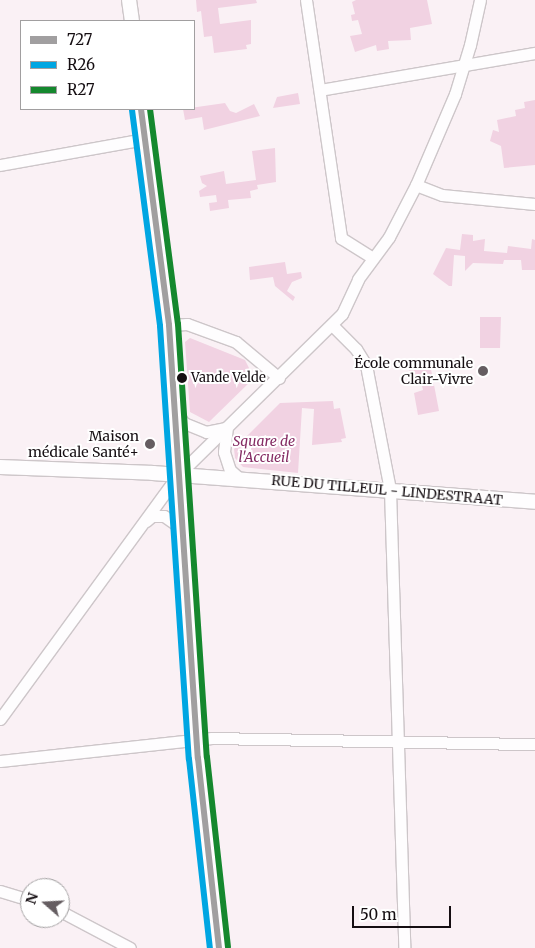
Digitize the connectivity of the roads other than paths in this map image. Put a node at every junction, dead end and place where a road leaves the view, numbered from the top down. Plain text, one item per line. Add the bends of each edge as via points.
1 (129, 0) edge
2 (306, 0) edge
3 (480, 0) edge
4 (132, 20) edge
5 (535, 53) edge
6 (464, 65) junction
7 (320, 90) junction
8 (142, 110) edge
9 (145, 138) junction
10 (0, 165) edge
11 (416, 185) junction
12 (535, 204) edge
13 (372, 257) junction
14 (332, 324) junction
15 (169, 325) junction
16 (279, 378) junction
17 (176, 413) junction
18 (227, 427) junction
19 (0, 467) edge
20 (178, 475) junction
21 (240, 478) junction
22 (390, 490) junction
23 (535, 502) edge
24 (146, 521) junction
25 (181, 528) junction
26 (0, 718) edge
27 (197, 739) junction
28 (398, 742) junction
29 (535, 744) edge
30 (0, 761) edge
31 (0, 892) edge
32 (20, 897) edge
33 (70, 916) edge
34 (130, 948) edge
35 (219, 948) edge
36 (404, 948) edge

1 - 4 street
2 - 7 street
3 - 6 street
5 - 6 street
6 - 7 street
6 - 11 street
7 - 13 street via 341,238
8 - 9 street
9 - 10 street
9 - 15 street
11 - 12 street via 442,195
11 - 13 street via 389,237
13 - 14 street via 342,314
14 - 16 street
14 - 22 street via 348,338 366,365
15 - 16 street via 187,324 236,342
15 - 17 street
16 - 18 street
17 - 18 street via 184,423 206,432
17 - 20 street
18 - 20 street
18 - 21 street via 224,452 230,470
19 - 20 street, RUE DU TILLEUL - LINDESTRAAT
20 - 21 street, RUE DU TILLEUL - LINDESTRAAT
20 - 24 street
20 - 25 street
21 - 22 street, RUE DU TILLEUL - LINDESTRAAT
22 - 23 street, RUE DU TILLEUL - LINDESTRAAT
22 - 28 street
24 - 25 street via 152,516 164,516
24 - 26 street
25 - 27 street
27 - 28 street
27 - 30 street
27 - 35 street
28 - 29 street
28 - 36 street
31 - 32 street
33 - 34 street

